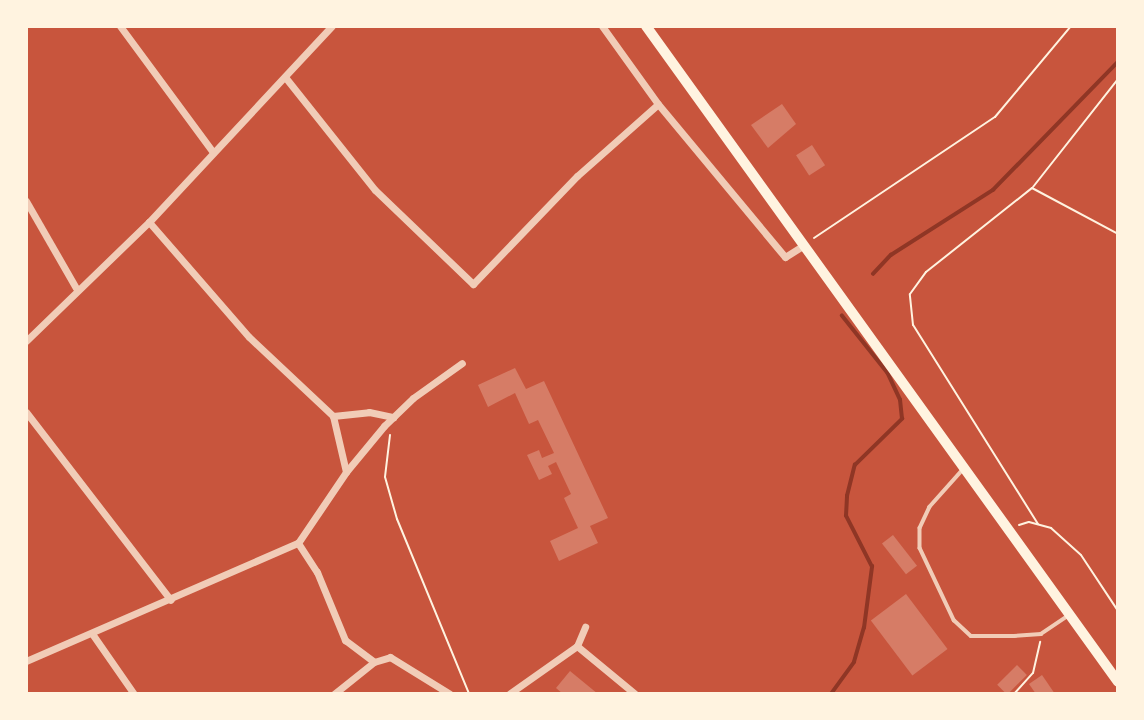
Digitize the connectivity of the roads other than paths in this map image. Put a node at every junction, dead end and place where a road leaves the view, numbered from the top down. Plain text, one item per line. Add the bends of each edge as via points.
1 (120, 26) edge
2 (332, 26) edge
3 (602, 26) edge
4 (646, 26) edge
5 (285, 76) junction
6 (658, 104) junction
7 (213, 152) junction
8 (26, 201) edge
9 (149, 222) junction
10 (804, 245) junction
11 (76, 288) junction
12 (26, 341) edge
13 (462, 363) dead end
14 (26, 412) edge
15 (332, 416) junction
16 (393, 418) junction
17 (964, 468) junction
18 (345, 472) junction
19 (298, 543) junction
20 (171, 600) junction
21 (1069, 615) junction
22 (585, 627) dead end
23 (93, 635) junction
24 (578, 646) junction
25 (26, 661) edge
26 (373, 662) junction
27 (1118, 682) edge
28 (510, 693) edge
29 (134, 694) edge
30 (334, 694) edge
31 (450, 694) edge
32 (635, 694) edge

1 - 7 street
2 - 5 street
3 - 6 street
4 - 10 highway
5 - 6 street via 375,190 473,284 577,176
5 - 7 street
6 - 10 street via 785,257
7 - 9 street
8 - 11 street
9 - 11 street
9 - 15 street via 249,337
10 - 17 highway
11 - 12 street
13 - 16 street
14 - 20 street
15 - 16 street via 369,412
15 - 18 street
16 - 18 street
17 - 21 highway
17 - 21 lane via 919,528 920,548 938,594 971,636 1041,634
18 - 19 street
19 - 20 street
19 - 26 street via 317,572 345,640
20 - 23 street
21 - 27 highway
22 - 24 street
23 - 25 street
23 - 29 street
24 - 28 street
24 - 32 street
26 - 30 street
26 - 31 street via 390,657

